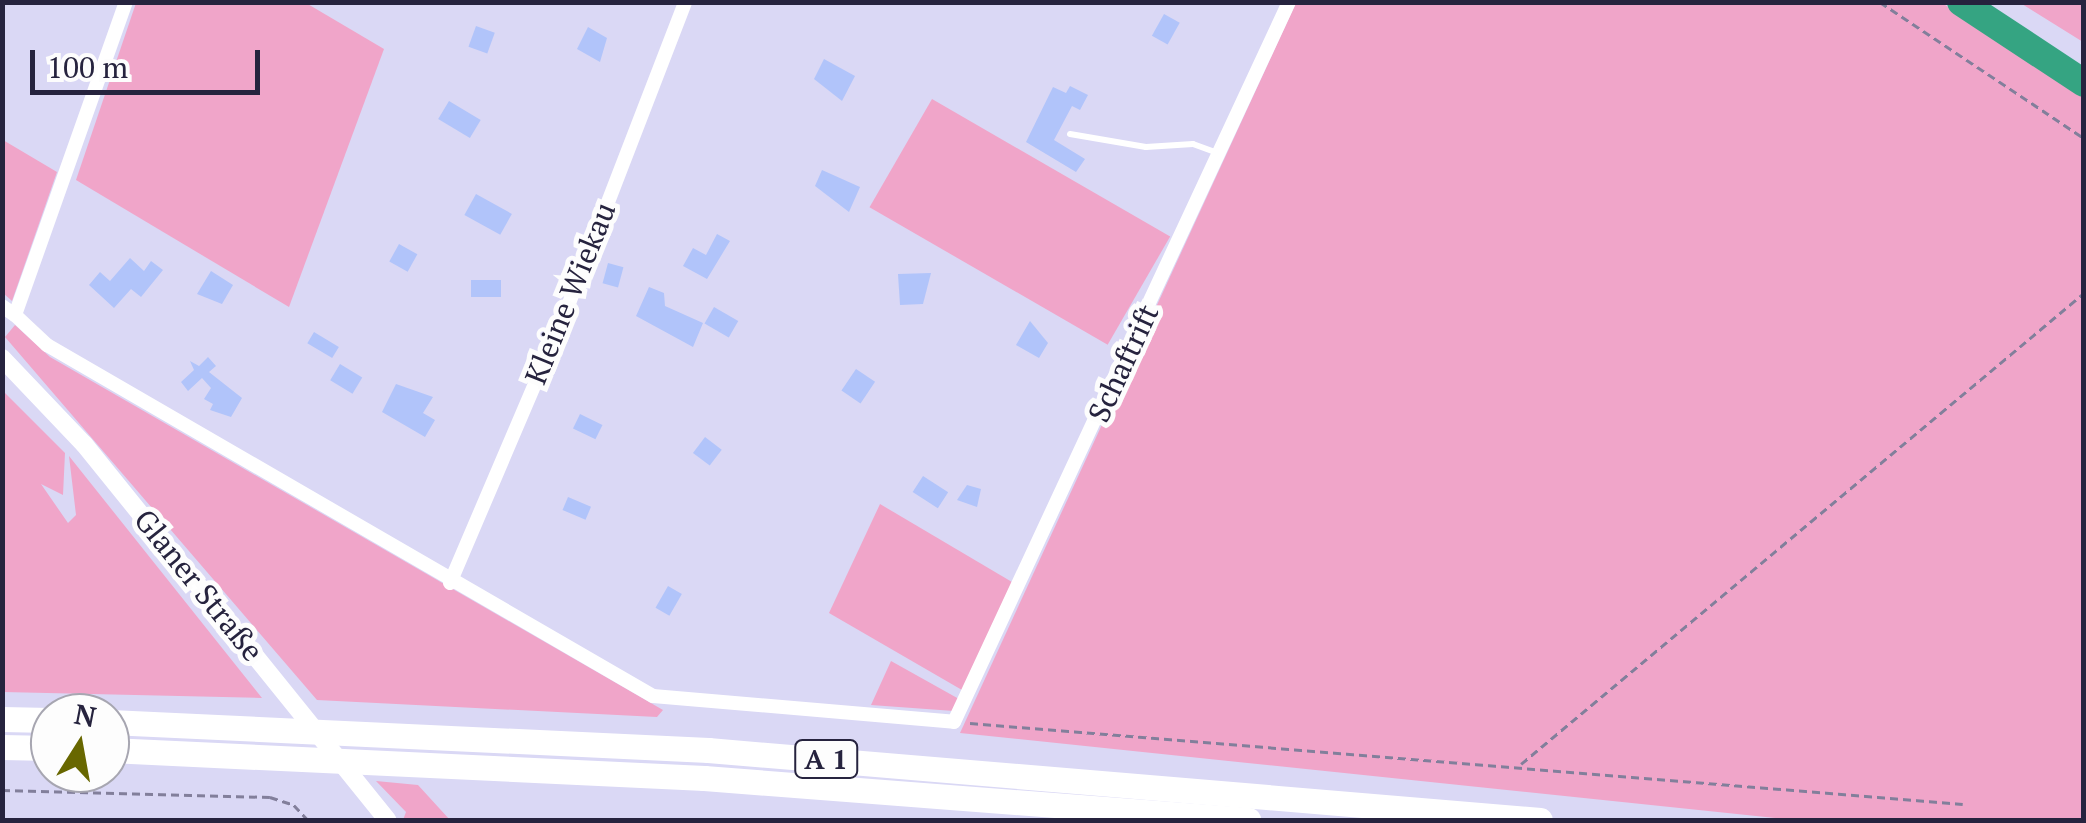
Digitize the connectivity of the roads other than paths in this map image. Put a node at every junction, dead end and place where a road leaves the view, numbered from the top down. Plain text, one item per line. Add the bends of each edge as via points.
1 (126, 2) edge
2 (685, 2) edge
3 (1289, 2) edge
4 (1070, 134) dead end
5 (1219, 154) junction
6 (9, 310) edge
7 (2, 358) edge
8 (450, 582) junction
9 (2, 719) edge
10 (30, 720) edge
11 (130, 723) edge
12 (2, 747) edge
13 (30, 748) edge
14 (130, 751) edge
15 (386, 820) edge
16 (1248, 820) edge
17 (1540, 820) edge

1 - 6 street
2 - 8 street, Kleine Wiekau via 566,312
3 - 5 street, Schaftrift
4 - 5 lane via 1146,147 1193,144
5 - 8 street, Schaftrift via 954,722 670,702
6 - 8 street via 46,346
7 - 15 street, Glaner Straße via 84,444
9 - 10 highway
11 - 17 highway, A 1 via 708,750
12 - 13 highway
14 - 16 highway, A 1 via 704,778

